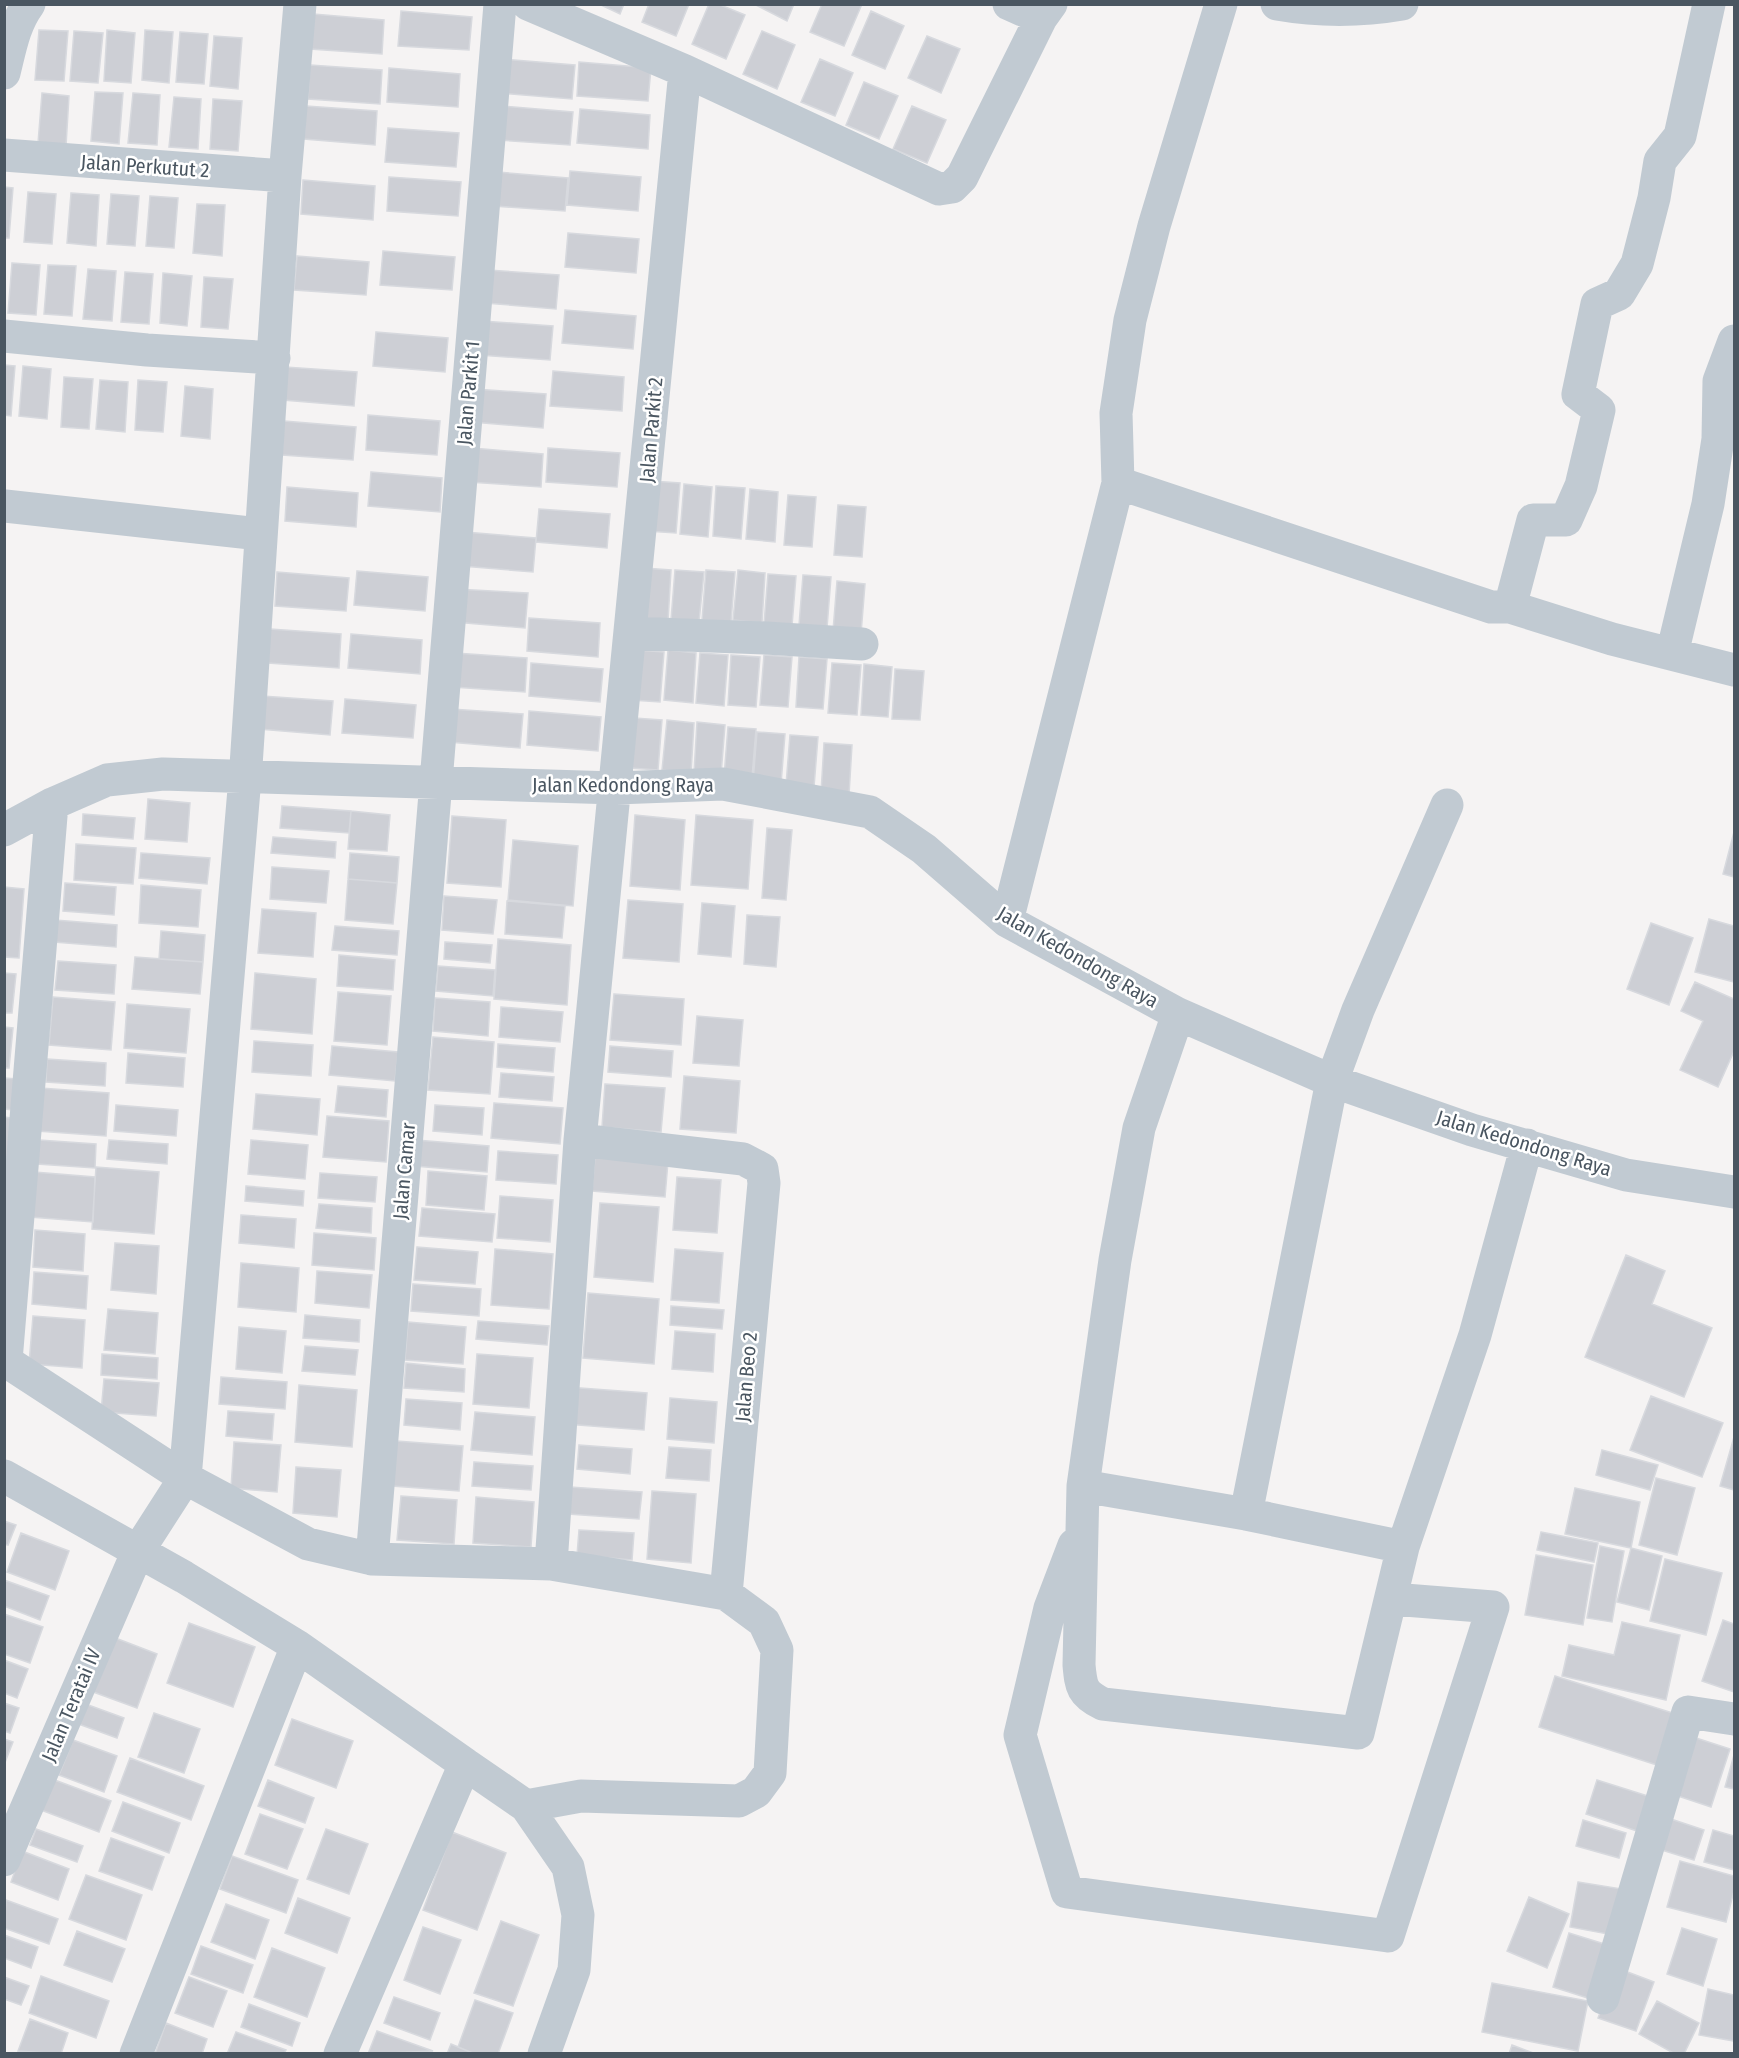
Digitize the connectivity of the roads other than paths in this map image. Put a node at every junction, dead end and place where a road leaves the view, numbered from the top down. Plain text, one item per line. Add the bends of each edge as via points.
1 (29, 4) edge
2 (300, 4) edge
3 (500, 4) edge
4 (528, 4) edge
5 (1009, 4) edge
6 (1221, 4) edge
7 (1277, 4) edge
8 (1402, 4) edge
9 (1709, 4) edge
10 (1046, 11) edge
11 (685, 70) junction
12 (4, 73) edge
13 (4, 155) edge
14 (285, 176) junction
15 (4, 336) edge
16 (1734, 341) edge
17 (274, 358) junction
18 (1118, 483) junction
19 (5, 506) edge
20 (260, 534) junction
21 (1510, 607) junction
22 (632, 633) junction
23 (862, 644) dead end
24 (1672, 654) junction
25 (1734, 670) edge
26 (246, 776) junction
27 (436, 782) junction
28 (616, 789) junction
29 (52, 804) junction
30 (1447, 805) dead end
31 (4, 830) edge
32 (1007, 921) junction
33 (1178, 1014) junction
34 (1332, 1082) junction
35 (580, 1140) junction
36 (1527, 1145) junction
37 (1734, 1192) edge
38 (5, 1360) edge
39 (4, 1476) edge
40 (185, 1478) junction
41 (1083, 1486) junction
42 (1246, 1514) junction
43 (1083, 1523) junction
44 (1403, 1547) junction
45 (138, 1551) junction
46 (372, 1559) junction
47 (551, 1564) junction
48 (726, 1594) junction
49 (1392, 1599) junction
50 (297, 1646) junction
51 (1734, 1719) edge
52 (465, 1764) junction
53 (526, 1806) junction
54 (4, 1860) edge
55 (1603, 1998) dead end
56 (136, 2054) edge
57 (340, 2054) edge
58 (544, 2054) edge

1 - 12 street via 15,32
2 - 14 street
3 - 27 street, Jalan Parkit 1
4 - 11 street
5 - 10 street
6 - 18 street via 1130,320 1116,413
7 - 8 street via 1297,8
9 - 21 street via 1680,136 1660,161 1637,264 1619,294 1597,304 1578,394 1599,410 1581,486 1566,520 1533,520
10 - 11 street via 962,177 952,187 939,189
11 - 22 street, Jalan Parkit 2
13 - 14 street, Jalan Perkutut 2
14 - 17 street
15 - 17 street
16 - 24 street via 1719,381 1718,439 1708,504
17 - 20 street
18 - 21 street via 1491,607
18 - 32 street
19 - 20 street
20 - 26 street
21 - 24 street
22 - 23 street
22 - 28 street, Jalan Parkit 2
24 - 25 street
26 - 27 street, Jalan Kedondong Raya
26 - 29 street, Jalan Kedondong Raya via 163,774 107,780
26 - 40 street
27 - 28 street, Jalan Kedondong Raya
27 - 46 street, Jalan Camar
28 - 32 street, Jalan Kedondong Raya via 723,784 870,812 924,849
28 - 35 street, Jalan Parkit 2
29 - 31 street, Jalan Kedondong Raya
29 - 38 street
30 - 34 street via 1358,1010
32 - 33 street, Jalan Kedondong Raya
33 - 34 street, Jalan Kedondong Raya
33 - 41 street via 1139,1128 1115,1260
34 - 36 street, Jalan Kedondong Raya
34 - 42 street
35 - 47 street, Jalan Parkit 2
35 - 48 street, Jalan Beo 2 via 743,1158 762,1169 764,1183
36 - 37 street, Jalan Kedondong Raya via 1626,1175
36 - 44 street via 1475,1335
38 - 40 street
39 - 45 street
40 - 45 street, Jalan Teratai IV
40 - 46 street via 308,1544
41 - 42 street
41 - 43 street
42 - 44 street
43 - 49 street via 1080,1677 1089,1698 1103,1704 1358,1733
43 - 49 street via 1050,1608 1020,1735 1067,1892 1388,1936 1493,1607
44 - 49 street
45 - 50 street
45 - 54 street, Jalan Teratai IV
46 - 47 street
47 - 48 street
48 - 53 street via 764,1622 777,1650 770,1773 756,1792 739,1801 581,1796
50 - 52 street
50 - 56 street
51 - 55 street via 1688,1712
52 - 53 street
52 - 57 street
53 - 58 street via 568,1867 578,1915 574,1970

